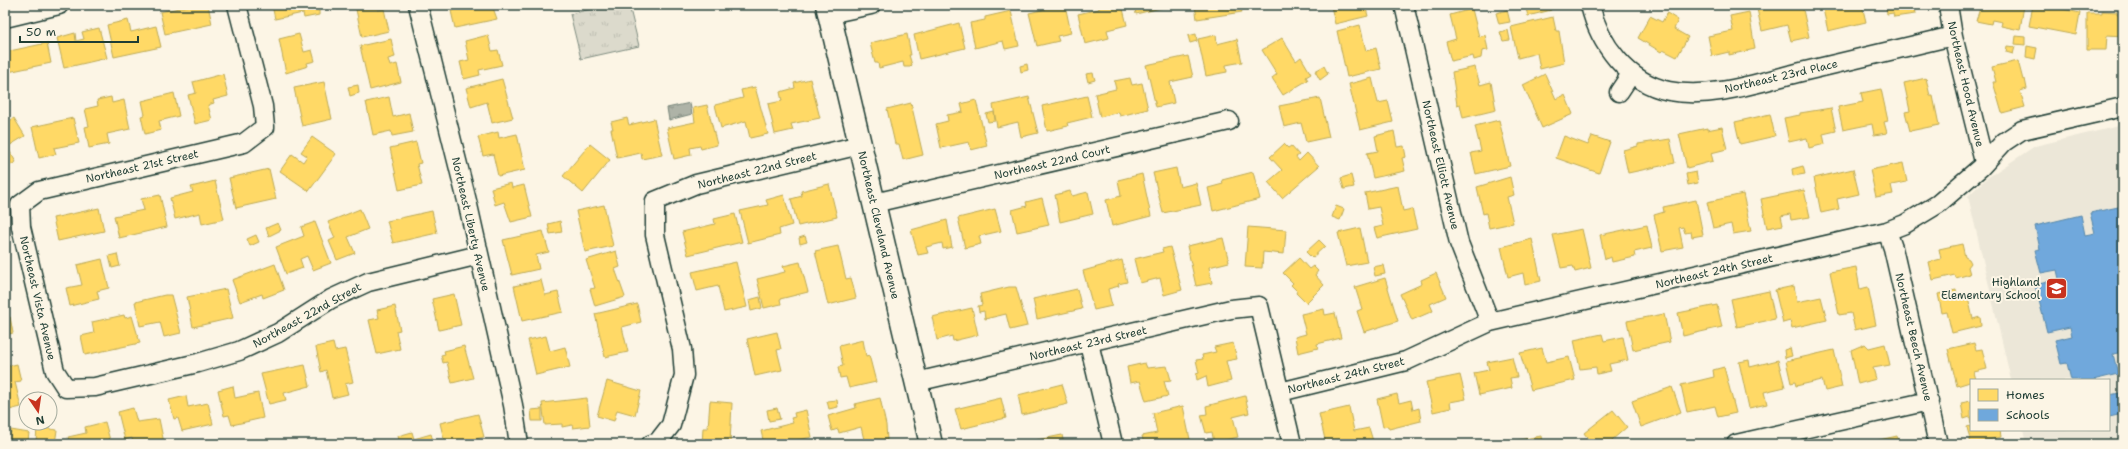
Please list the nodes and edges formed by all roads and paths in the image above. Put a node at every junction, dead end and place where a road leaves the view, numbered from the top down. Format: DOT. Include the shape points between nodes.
graph roads {
  1 [pos="59,5"];
  2 [pos="237,5"];
  3 [pos="418,5"];
  4 [pos="871,5"];
  5 [pos="1404,5"];
  6 [pos="1590,5"];
  7 [pos="1948,5"];
  8 [pos="828,10"];
  9 [pos="5,18"];
  10 [pos="1953,36"];
  11 [pos="1630,74"];
  12 [pos="1619,92"];
  13 [pos="2123,107"];
  14 [pos="1229,122"];
  15 [pos="860,145"];
  16 [pos="1984,162"];
  17 [pos="874,204"];
  18 [pos="20,205"];
  19 [pos="1887,231"];
  20 [pos="478,255"];
  21 [pos="1490,322"];
  22 [pos="1089,343"];
  23 [pos="916,382"];
  24 [pos="66,388"];
  25 [pos="1280,392"];
  26 [pos="1929,401"];
  27 [pos="654,443"];
  28 [pos="519,444"];
  29 [pos="931,444"];
  30 [pos="1113,444"];
  31 [pos="1292,444"];
  32 [pos="1736,444"];
  33 [pos="1938,444"];
  1 -- 9 [label="street"];
  2 -- 18 [label="street, Northeast 21st Street" via="263,106 265,127 244,143 39,191"];
  3 -- 20 [label="street, Northeast Liberty Avenue"];
  4 -- 8 [label="street"];
  5 -- 21 [label="street, Northeast Elliott Avenue" via="1459,243"];
  6 -- 11 [label="street" via="1598,30 1609,49"];
  7 -- 10 [label="street, Northeast Hood Avenue"];
  8 -- 15 [label="street, Northeast Cleveland Avenue"];
  10 -- 11 [label="street, Northeast 23rd Place" via="1731,89 1707,92 1668,91"];
  10 -- 16 [label="street, Northeast Hood Avenue"];
  11 -- 12 [label="street"];
  13 -- 16 [label="street, Northeast 24th Street" via="2022,130 2004,142"];
  14 -- 17 [label="street, Northeast 22nd Court"];
  15 -- 17 [label="street, Northeast Cleveland Avenue"];
  15 -- 27 [label="street, Northeast 22nd Street" via="696,184 655,201 655,235 682,349 684,376 671,425"];
  16 -- 19 [label="street, Northeast 24th Street" via="1938,204 1916,218"];
  17 -- 23 [label="street, Northeast Cleveland Avenue"];
  18 -- 24 [label="street, Northeast Vista Avenue" via="21,227 55,371"];
  19 -- 21 [label="street, Northeast 24th Street"];
  19 -- 26 [label="street, Northeast Beech Avenue"];
  20 -- 24 [label="street, Northeast 22nd Street" via="368,282 331,300 278,333 239,351 95,387"];
  20 -- 28 [label="street, Northeast Liberty Avenue" via="513,405"];
  21 -- 25 [label="street, Northeast 24th Street" via="1406,362"];
  22 -- 23 [label="street, Northeast 23rd Street"];
  22 -- 25 [label="street, Northeast 23rd Street" via="1231,309 1259,306"];
  22 -- 30 [label="street"];
  23 -- 29 [label="street, Northeast Cleveland Avenue"];
  25 -- 31 [label="street"];
  26 -- 32 [label="street"];
  26 -- 33 [label="street, Northeast Beech Avenue"];
}
